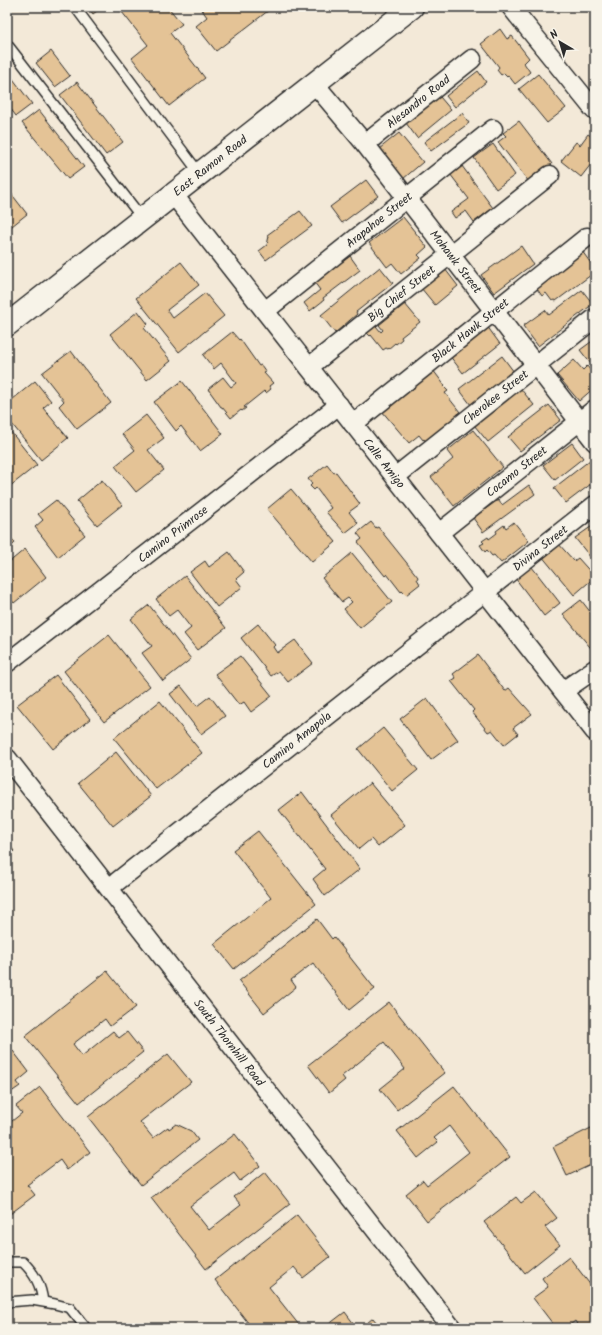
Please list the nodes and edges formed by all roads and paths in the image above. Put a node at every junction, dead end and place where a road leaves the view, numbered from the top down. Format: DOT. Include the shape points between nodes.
graph roads {
  1 [pos="75,7"];
  2 [pos="511,7"];
  3 [pos="409,8"];
  4 [pos="7,44"];
  5 [pos="472,59"];
  6 [pos="314,83"];
  7 [pos="594,108"];
  8 [pos="493,129"];
  9 [pos="365,144"];
  10 [pos="200,174"];
  11 [pos="550,175"];
  12 [pos="173,194"];
  13 [pos="406,198"];
  14 [pos="142,218"];
  15 [pos="587,237"];
  16 [pos="450,254"];
  17 [pos="265,311"];
  18 [pos="494,312"];
  19 [pos="595,318"];
  20 [pos="7,324"];
  21 [pos="309,367"];
  22 [pos="535,367"];
  23 [pos="339,405"];
  24 [pos="595,409"];
  25 [pos="579,422"];
  26 [pos="354,424"];
  27 [pos="595,442"];
  28 [pos="395,477"];
  29 [pos="595,505"];
  30 [pos="439,533"];
  31 [pos="484,592"];
  32 [pos="7,662"];
  33 [pos="595,669"];
  34 [pos="564,691"];
  35 [pos="595,732"];
  36 [pos="7,758"];
  37 [pos="109,888"];
  38 [pos="7,1262"];
  39 [pos="7,1302"];
  40 [pos="43,1302"];
  41 [pos="86,1328"];
  42 [pos="452,1328"];
  1 -- 10 [label="lane"];
  2 -- 7 [label="street"];
  3 -- 6 [label="main road, East Ramon Road"];
  4 -- 14 [label="lane"];
  5 -- 9 [label="street, Alesandro Road"];
  6 -- 9 [label="street, Mohawk Street"];
  6 -- 10 [label="main road, East Ramon Road"];
  8 -- 13 [label="street, Arapahoe Street"];
  9 -- 13 [label="street, Mohawk Street"];
  10 -- 12 [label="main road, East Ramon Road"];
  11 -- 16 [label="street, Big Chief Street"];
  12 -- 14 [label="main road, East Ramon Road"];
  12 -- 17 [label="street, Calle Amigo"];
  13 -- 16 [label="street, Mohawk Street"];
  13 -- 17 [label="street, Arapahoe Street"];
  14 -- 20 [label="main road, East Ramon Road"];
  15 -- 18 [label="street, Black Hawk Street"];
  16 -- 18 [label="street, Mohawk Street"];
  16 -- 21 [label="street, Big Chief Street"];
  17 -- 21 [label="street, Calle Amigo"];
  18 -- 22 [label="street, Mohawk Street"];
  18 -- 26 [label="street, Black Hawk Street"];
  19 -- 22 [label="street, Cherokee Street"];
  21 -- 23 [label="street, Calle Amigo"];
  22 -- 25 [label="street, Mohawk Street"];
  22 -- 28 [label="street, Cherokee Street"];
  23 -- 26 [label="street, Calle Amigo"];
  23 -- 32 [label="street, Camino Primrose"];
  24 -- 25 [label="street, Cocamo Street"];
  25 -- 27 [label="street, Mohawk Street"];
  25 -- 30 [label="street, Cocamo Street"];
  26 -- 28 [label="street, Calle Amigo"];
  28 -- 30 [label="street, Calle Amigo"];
  29 -- 31 [label="street, Divina Street"];
  30 -- 31 [label="street, Calle Amigo"];
  31 -- 34 [label="street, Calle Amigo"];
  31 -- 37 [label="street, Camino Amapola"];
  33 -- 34 [label="street"];
  34 -- 35 [label="street, Calle Amigo"];
  36 -- 37 [label="street, South Thornhill Road"];
  37 -- 42 [label="street, South Thornhill Road"];
  38 -- 40 [label="lane" via="23,1262 41,1289"];
  39 -- 40 [label="lane"];
  40 -- 41 [label="lane" via="70,1308"];
}
